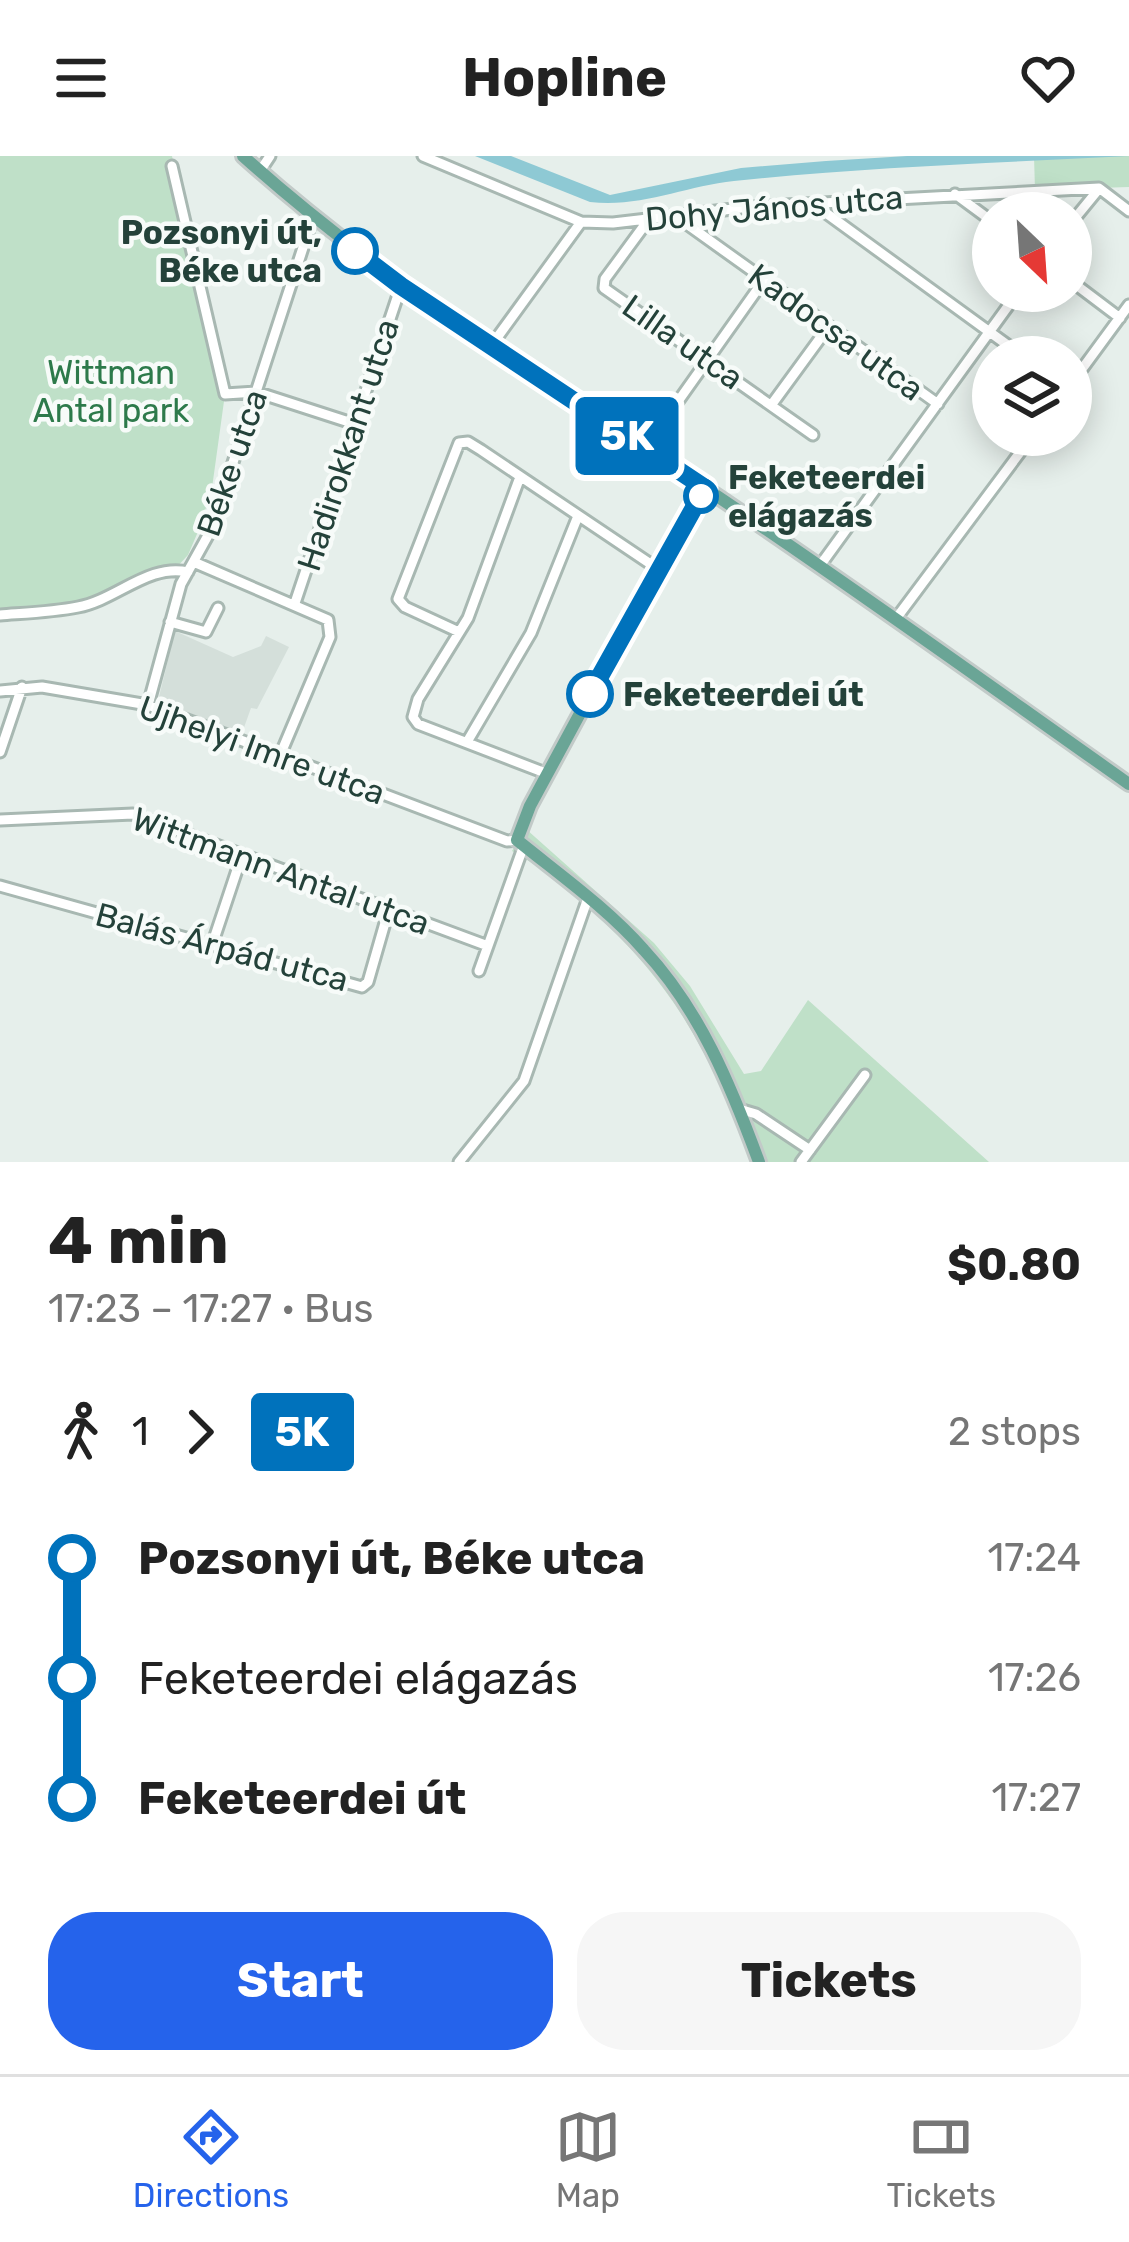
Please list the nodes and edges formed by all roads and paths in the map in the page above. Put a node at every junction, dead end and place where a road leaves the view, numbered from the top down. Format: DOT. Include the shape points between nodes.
graph roads {
  1 [pos="243,156"];
  2 [pos="270,156"];
  3 [pos="423,156"];
  4 [pos="172,166"];
  5 [pos="260,171"];
  6 [pos="1098,190"];
  7 [pos="955,194"];
  8 [pos="1092,197"];
  9 [pos="813,203"];
  10 [pos="972,207"];
  11 [pos="1129,211"];
  12 [pos="313,217"];
  13 [pos="677,217"];
  14 [pos="649,219"];
  15 [pos="581,222"];
  16 [pos="764,280"];
  17 [pos="401,286"];
  18 [pos="1092,296"];
  19 [pos="1129,305"];
  20 [pos="1003,312"];
  21 [pos="1120,318"];
  22 [pos="829,326"];
  23 [pos="989,331"];
  24 [pos="996,336"];
  25 [pos="491,346"];
  26 [pos="1092,356"];
  27 [pos="707,358"];
  28 [pos="256,392"];
  29 [pos="772,404"];
  30 [pos="938,404"];
  31 [pos="355,424"];
  32 [pos="813,435"];
  33 [pos="645,448"];
  34 [pos="1017,456"];
  35 [pos="520,477"];
  36 [pos="705,488"];
  37 [pos="578,516"];
  38 [pos="192,567"];
  39 [pos="819,567"];
  40 [pos="658,568"];
  41 [pos="296,603"];
  42 [pos="218,608"];
  43 [pos="0,615"];
  44 [pos="895,620"];
  45 [pos="170,622"];
  46 [pos="459,632"];
  47 [pos="22,687"];
  48 [pos="0,691"];
  49 [pos="148,705"];
  50 [pos="467,742"];
  51 [pos="0,752"];
  52 [pos="281,753"];
  53 [pos="548,774"];
  54 [pos="1129,784"];
  55 [pos="0,820"];
  56 [pos="520,843"];
  57 [pos="242,855"];
  58 [pos="0,886"];
  59 [pos="587,898"];
  60 [pos="389,910"];
  61 [pos="212,945"];
  62 [pos="488,946"];
  63 [pos="479,971"];
  64 [pos="865,1075"];
  65 [pos="739,1109"];
  66 [pos="810,1150"];
  67 [pos="459,1162"];
  68 [pos="759,1162"];
  69 [pos="802,1162"];
  1 -- 5 [label="main road"];
  2 -- 5 [label="street"];
  3 -- 15 [label="street, Dohy János utca"];
  4 -- 28 [label="street" via="225,394"];
  5 -- 12 [label="main road"];
  6 -- 7 [label="street, Dohy János utca"];
  6 -- 8 [label="street"];
  6 -- 11 [label="street"];
  7 -- 9 [label="street, Dohy János utca"];
  7 -- 10 [label="street"];
  9 -- 13 [label="street, Dohy János utca"];
  9 -- 23 [label="street"];
  12 -- 17 [label="main road"];
  12 -- 28 [label="street, Béke utca"];
  13 -- 14 [label="street, Dohy János utca"];
  13 -- 16 [label="street, Kadocsa utca"];
  14 -- 15 [label="street, Dohy János utca"];
  14 -- 27 [label="street, Lilla utca" via="604,288"];
  15 -- 25 [label="street"];
  16 -- 22 [label="street, Kadocsa utca"];
  16 -- 27 [label="street"];
  17 -- 25 [label="main road"];
  17 -- 31 [label="street, Hadirokkant utca"];
  18 -- 21 [label="street"];
  19 -- 21 [label="street"];
  20 -- 23 [label="street"];
  21 -- 26 [label="street"];
  22 -- 29 [label="street, Lilla utca"];
  22 -- 30 [label="street, Kadocsa utca"];
  23 -- 24 [label="street"];
  23 -- 30 [label="street"];
  25 -- 33 [label="main road"];
  27 -- 29 [label="street, Lilla utca"];
  27 -- 33 [label="street"];
  28 -- 31 [label="street"];
  28 -- 38 [label="street, Béke utca"];
  29 -- 32 [label="street, Lilla utca"];
  30 -- 39 [label="street"];
  31 -- 41 [label="street, Hadirokkant utca"];
  33 -- 36 [label="main road"];
  34 -- 44 [label="street"];
  35 -- 37 [label="street"];
  35 -- 46 [label="street"];
  35 -- 46 [label="street" via="461,442 441,481 398,599"];
  36 -- 39 [label="main road"];
  36 -- 40 [label="main road"];
  37 -- 40 [label="street"];
  37 -- 50 [label="street" via="531,633"];
  38 -- 41 [label="street"];
  38 -- 43 [label="street" via="81,607"];
  38 -- 45 [label="street, Béke utca"];
  39 -- 44 [label="main road"];
  40 -- 53 [label="main road"];
  41 -- 52 [label="street" via="328,620 330,637"];
  42 -- 45 [label="street" via="206,632"];
  44 -- 54 [label="main road"];
  45 -- 49 [label="street, Béke utca"];
  46 -- 50 [label="street" via="413,717"];
  47 -- 48 [label="street, Ujhelyi Imre utca"];
  47 -- 49 [label="street, Ujhelyi Imre utca"];
  47 -- 51 [label="street"];
  49 -- 52 [label="street, Ujhelyi Imre utca"];
  50 -- 53 [label="street"];
  52 -- 56 [label="street, Ujhelyi Imre utca"];
  53 -- 56 [label="main road"];
  55 -- 57 [label="street, Wittmann Antal utca" via="134,814"];
  56 -- 59 [label="main road"];
  56 -- 62 [label="street"];
  57 -- 60 [label="street, Wittmann Antal utca"];
  57 -- 61 [label="street"];
  58 -- 61 [label="street, Balás Árpád utca"];
  59 -- 65 [label="main road" via="680,995"];
  59 -- 67 [label="street" via="524,1081"];
  60 -- 61 [label="street, Balás Árpád utca" via="364,987"];
  60 -- 62 [label="street, Wittmann Antal utca"];
  62 -- 63 [label="street"];
  64 -- 66 [label="street"];
  65 -- 66 [label="street"];
  65 -- 68 [label="main road"];
  66 -- 69 [label="street"];
}
